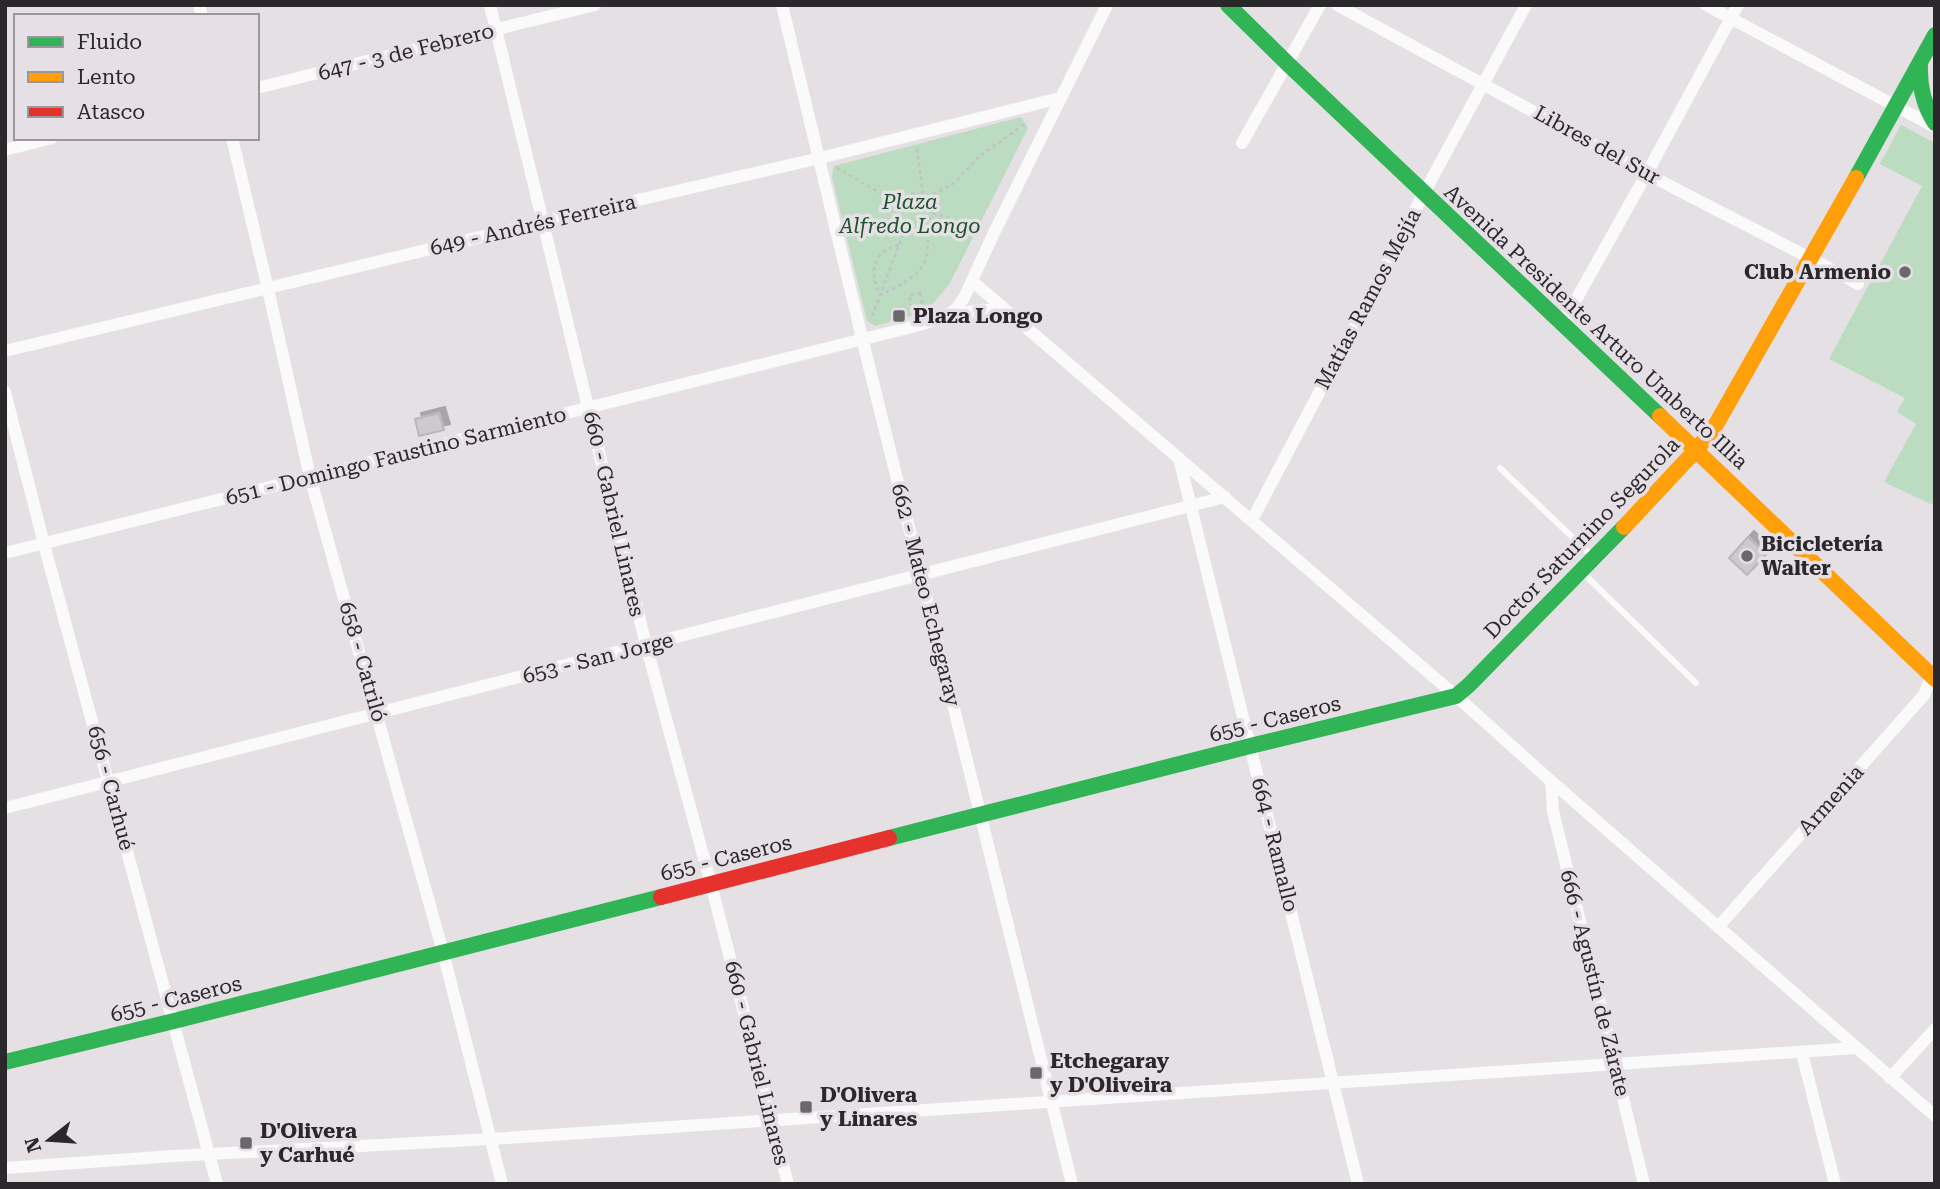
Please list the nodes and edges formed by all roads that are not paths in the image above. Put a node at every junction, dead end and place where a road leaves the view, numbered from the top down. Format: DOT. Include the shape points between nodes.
graph roads {
  1 [pos="490,5"];
  2 [pos="595,5"];
  3 [pos="782,5"];
  4 [pos="1107,5"];
  5 [pos="1228,5"];
  6 [pos="1320,5"];
  7 [pos="1337,5"];
  8 [pos="1526,5"];
  9 [pos="1706,5"];
  10 [pos="1738,5"];
  11 [pos="1731,18"];
  12 [pos="496,29"];
  13 [pos="1930,46"];
  14 [pos="1288,64"];
  15 [pos="1484,83"];
  16 [pos="259,88"];
  17 [pos="1060,98"];
  18 [pos="1895,107"];
  19 [pos="1935,125"];
  20 [pos="44,140"];
  21 [pos="232,140"];
  22 [pos="1242,144"];
  23 [pos="5,150"];
  24 [pos="820,158"];
  25 [pos="1647,173"];
  26 [pos="1424,193"];
  27 [pos="543,222"];
  28 [pos="1812,258"];
  29 [pos="972,281"];
  30 [pos="1858,284"];
  31 [pos="268,289"];
  32 [pos="1009,313"];
  33 [pos="943,318"];
  34 [pos="1563,323"];
  35 [pos="862,338"];
  36 [pos="5,351"];
  37 [pos="5,391"];
  38 [pos="589,408"];
  39 [pos="1696,450"];
  40 [pos="1179,458"];
  41 [pos="1500,468"];
  42 [pos="310,477"];
  43 [pos="1225,497"];
  44 [pos="1191,505"];
  45 [pos="1252,520"];
  46 [pos="44,544"];
  47 [pos="5,553"];
  48 [pos="1594,559"];
  49 [pos="1582,572"];
  50 [pos="921,575"];
  51 [pos="646,645"];
  52 [pos="1934,674"];
  53 [pos="1696,683"];
  54 [pos="1456,696"];
  55 [pos="377,714"];
  56 [pos="1250,746"];
  57 [pos="1550,781"];
  58 [pos="109,782"];
  59 [pos="5,808"];
  60 [pos="980,816"];
  61 [pos="711,884"];
  62 [pos="1718,927"];
  63 [pos="443,952"];
  64 [pos="174,1021"];
  65 [pos="1935,1029"];
  66 [pos="1856,1048"];
  67 [pos="1802,1053"];
  68 [pos="5,1062"];
  69 [pos="1615,1065"];
  70 [pos="1890,1078"];
  71 [pos="1334,1083"];
  72 [pos="1051,1101"];
  73 [pos="1935,1116"];
  74 [pos="771,1119"];
  75 [pos="491,1139"];
  76 [pos="209,1155"];
  77 [pos="5,1168"];
  78 [pos="217,1184"];
  79 [pos="502,1184"];
  80 [pos="788,1184"];
  81 [pos="1072,1184"];
  82 [pos="1358,1184"];
  83 [pos="1644,1184"];
  84 [pos="1835,1184"];
  1 -- 12 [label="street, 660 - Gabriel Linares"];
  2 -- 12 [label="street, 647 - 3 de Febrero"];
  3 -- 24 [label="street, 662 - Mateo Echegaray"];
  4 -- 17 [label="street"];
  5 -- 14 [label="street, Avenida Presidente Arturo Umberto Illia"];
  6 -- 14 [label="street"];
  7 -- 15 [label="street, Libres del Sur"];
  8 -- 15 [label="street, Matías Ramos Mejía"];
  9 -- 11 [label="street"];
  10 -- 11 [label="street"];
  11 -- 18 [label="street"];
  11 -- 25 [label="street"];
  12 -- 16 [label="street, 647 - 3 de Febrero"];
  12 -- 27 [label="street, 660 - Gabriel Linares"];
  13 -- 18 [label="street, Doctor Saturnino Segurola"];
  13 -- 19 [label="street" via="1919,85"];
  14 -- 22 [label="street"];
  14 -- 26 [label="street, Avenida Presidente Arturo Umberto Illia"];
  15 -- 25 [label="street, Libres del Sur"];
  15 -- 26 [label="street, Matías Ramos Mejía"];
  17 -- 24 [label="street, 649 - Andrés Ferreira"];
  17 -- 29 [label="street"];
  18 -- 19 [label="street"];
  18 -- 28 [label="street, Doctor Saturnino Segurola"];
  20 -- 23 [label="street"];
  21 -- 31 [label="street, 658 - Catriló"];
  24 -- 27 [label="street, 649 - Andrés Ferreira"];
  24 -- 35 [label="street, 662 - Mateo Echegaray"];
  25 -- 28 [label="street, Libres del Sur"];
  25 -- 34 [label="street"];
  26 -- 34 [label="street, Avenida Presidente Arturo Umberto Illia"];
  26 -- 45 [label="street, Matías Ramos Mejía"];
  27 -- 31 [label="street, 649 - Andrés Ferreira"];
  27 -- 38 [label="street, 660 - Gabriel Linares"];
  28 -- 30 [label="street, Libres del Sur"];
  28 -- 39 [label="street, Doctor Saturnino Segurola" via="1714,428"];
  29 -- 32 [label="street"];
  29 -- 33 [label="street" via="956,309"];
  31 -- 36 [label="street, 649 - Andrés Ferreira"];
  31 -- 42 [label="street, 658 - Catriló"];
  32 -- 33 [label="street, 651 - Domingo Faustino Sarmiento" via="993,309"];
  32 -- 40 [label="street"];
  33 -- 35 [label="street, 651 - Domingo Faustino Sarmiento"];
  34 -- 39 [label="street, Avenida Presidente Arturo Umberto Illia"];
  35 -- 38 [label="street, 651 - Domingo Faustino Sarmiento"];
  35 -- 50 [label="street, 662 - Mateo Echegaray"];
  37 -- 46 [label="street, 656 - Carhué"];
  38 -- 42 [label="street, 651 - Domingo Faustino Sarmiento"];
  38 -- 51 [label="street, 660 - Gabriel Linares"];
  39 -- 48 [label="street, Doctor Saturnino Segurola"];
  39 -- 52 [label="street, Avenida Presidente Arturo Umberto Illia"];
  40 -- 43 [label="street"];
  40 -- 44 [label="street, 664 - Ramallo"];
  41 -- 48 [label="lane"];
  42 -- 46 [label="street, 651 - Domingo Faustino Sarmiento"];
  42 -- 55 [label="street, 658 - Catriló"];
  43 -- 44 [label="street"];
  43 -- 45 [label="street"];
  44 -- 50 [label="street, 653 - San Jorge"];
  44 -- 56 [label="street, 664 - Ramallo"];
  45 -- 54 [label="street"];
  46 -- 47 [label="street, 651 - Domingo Faustino Sarmiento"];
  46 -- 58 [label="street, 656 - Carhué"];
  48 -- 49 [label="street, Doctor Saturnino Segurola"];
  49 -- 53 [label="lane"];
  49 -- 54 [label="street, Doctor Saturnino Segurola"];
  50 -- 51 [label="street, 653 - San Jorge"];
  50 -- 60 [label="street, 662 - Mateo Echegaray"];
  51 -- 55 [label="street, 653 - San Jorge"];
  51 -- 61 [label="street, 660 - Gabriel Linares"];
  52 -- 62 [label="street, Armenia" via="1924,695"];
  54 -- 56 [label="street, 655 - Caseros"];
  54 -- 57 [label="street"];
  55 -- 58 [label="street, 653 - San Jorge"];
  55 -- 63 [label="street, 658 - Catriló"];
  56 -- 60 [label="street, 655 - Caseros"];
  56 -- 71 [label="street, 664 - Ramallo"];
  57 -- 62 [label="street"];
  57 -- 69 [label="street, 666 - Agustín de Zárate" via="1553,811"];
  58 -- 59 [label="street, 653 - San Jorge"];
  58 -- 64 [label="street, 656 - Carhué"];
  60 -- 61 [label="street, 655 - Caseros"];
  60 -- 72 [label="street, 662 - Mateo Echegaray"];
  61 -- 63 [label="street, 655 - Caseros"];
  61 -- 74 [label="street, 660 - Gabriel Linares"];
  62 -- 66 [label="street"];
  63 -- 64 [label="street, 655 - Caseros"];
  63 -- 75 [label="street, 658 - Catriló"];
  64 -- 68 [label="street, 655 - Caseros"];
  64 -- 76 [label="street, 656 - Carhué"];
  65 -- 70 [label="street"];
  66 -- 67 [label="street"];
  66 -- 70 [label="street"];
  67 -- 69 [label="street"];
  67 -- 84 [label="street"];
  69 -- 71 [label="street"];
  69 -- 83 [label="street, 666 - Agustín de Zárate"];
  70 -- 73 [label="street"];
  71 -- 72 [label="street"];
  71 -- 82 [label="street, 664 - Ramallo"];
  72 -- 74 [label="street"];
  72 -- 81 [label="street, 662 - Mateo Echegaray"];
  74 -- 75 [label="street"];
  74 -- 80 [label="street, 660 - Gabriel Linares"];
  75 -- 76 [label="street"];
  75 -- 79 [label="street, 658 - Catriló"];
  76 -- 77 [label="street"];
  76 -- 78 [label="street, 656 - Carhué"];
}
